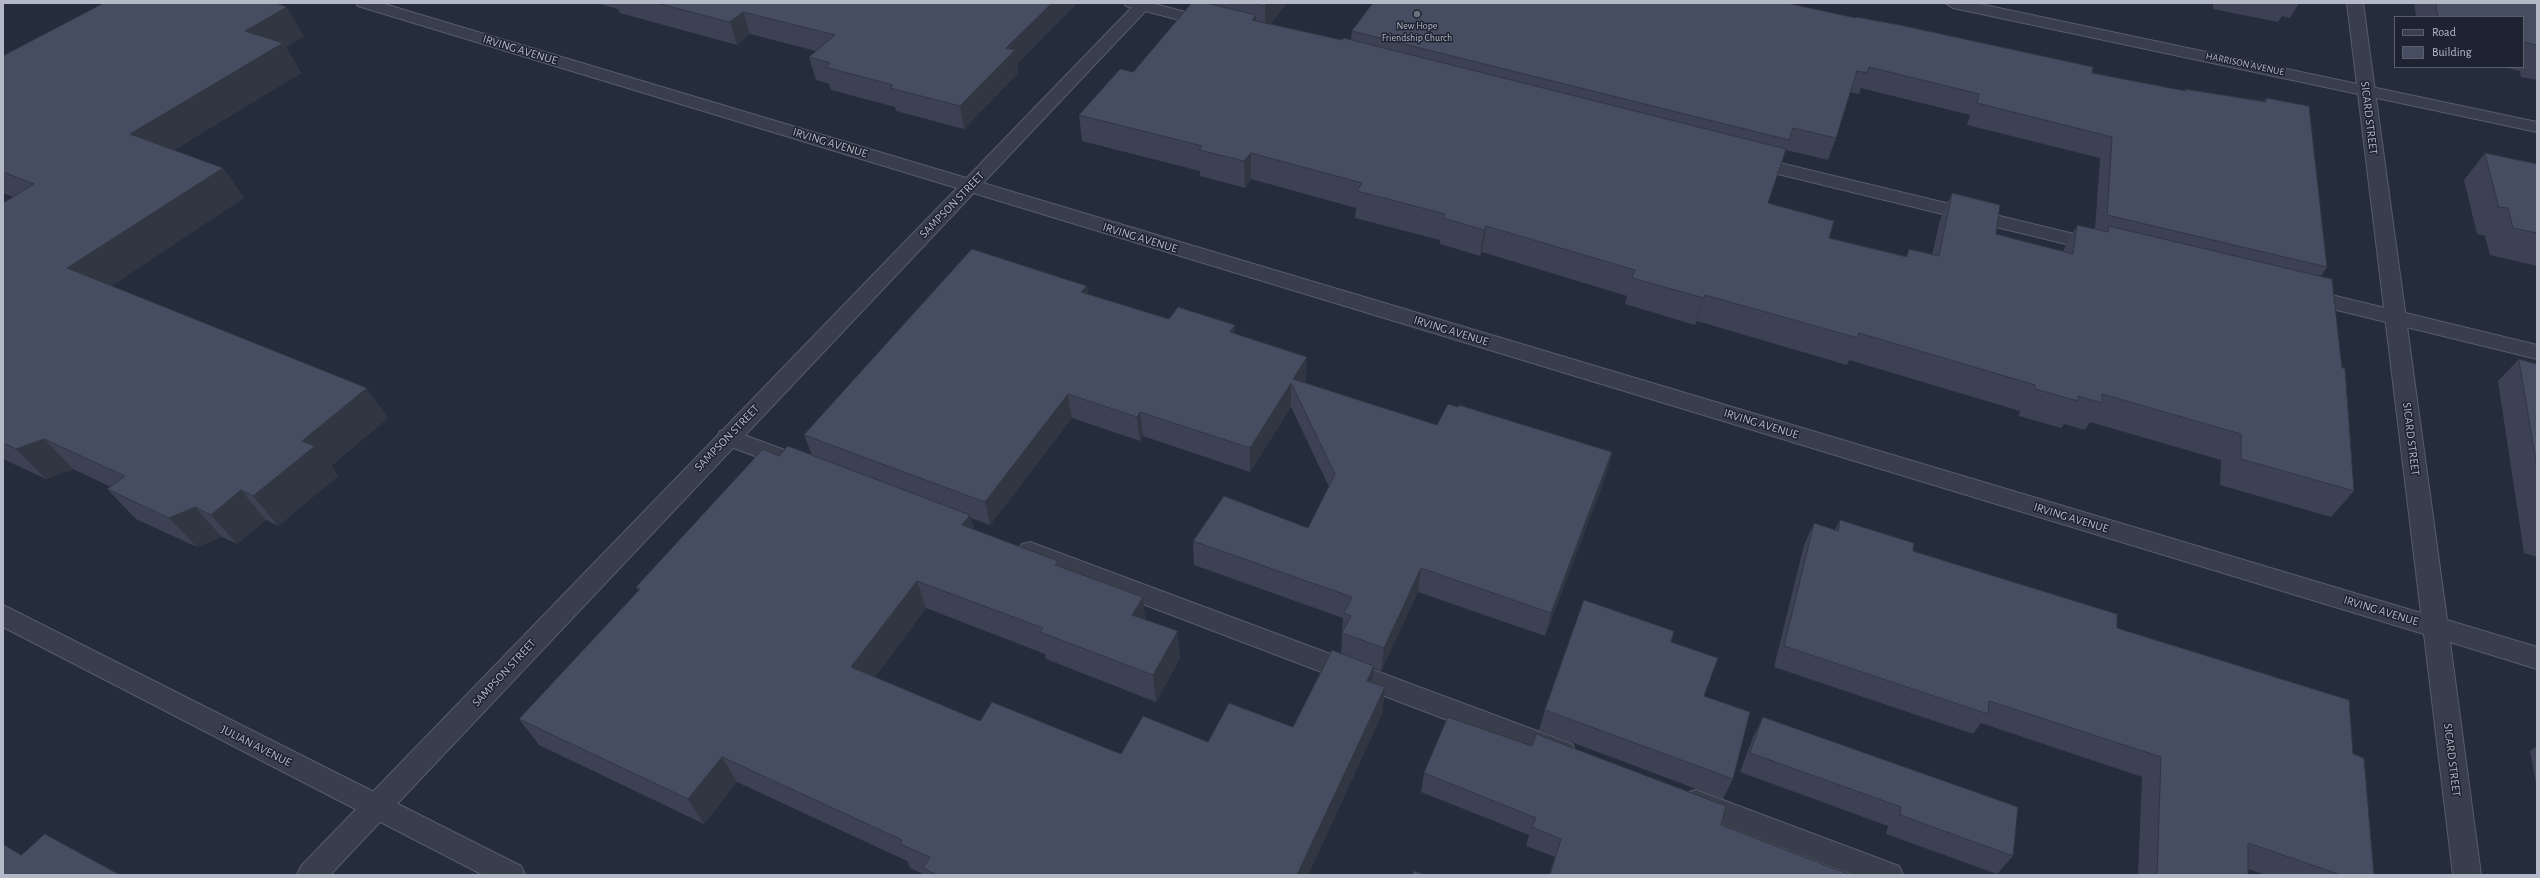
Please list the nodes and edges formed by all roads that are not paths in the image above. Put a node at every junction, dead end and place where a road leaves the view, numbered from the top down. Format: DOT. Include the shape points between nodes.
graph roads {
  1 [pos="364,3"];
  2 [pos="1953,3"];
  3 [pos="2355,3"];
  4 [pos="1140,4"];
  5 [pos="1228,27"];
  6 [pos="2366,89"];
  7 [pos="2537,126"];
  8 [pos="1730,157"];
  9 [pos="971,185"];
  10 [pos="2117,250"];
  11 [pos="2287,291"];
  12 [pos="2395,317"];
  13 [pos="2537,352"];
  14 [pos="728,437"];
  15 [pos="813,470"];
  16 [pos="1006,542"];
  17 [pos="3,615"];
  18 [pos="2435,627"];
  19 [pos="2537,658"];
  20 [pos="1585,760"];
  21 [pos="1674,794"];
  22 [pos="376,807"];
  23 [pos="311,875"];
  24 [pos="511,875"];
  25 [pos="1889,875"];
  26 [pos="2467,875"];
  1 -- 9 [label="street, IRVING AVENUE"];
  2 -- 6 [label="street, HARRISON AVENUE"];
  3 -- 6 [label="street, SICARD STREET"];
  4 -- 5 [label="street"];
  4 -- 9 [label="street, SAMPSON STREET"];
  6 -- 7 [label="street, HARRISON AVENUE"];
  6 -- 12 [label="street, SICARD STREET"];
  8 -- 10 [label="street"];
  9 -- 14 [label="street, SAMPSON STREET"];
  9 -- 18 [label="street, IRVING AVENUE"];
  11 -- 12 [label="street"];
  12 -- 13 [label="street"];
  12 -- 18 [label="street, SICARD STREET"];
  14 -- 15 [label="street"];
  14 -- 22 [label="street, SAMPSON STREET"];
  16 -- 20 [label="street"];
  17 -- 22 [label="street, JULIAN AVENUE"];
  18 -- 19 [label="street, IRVING AVENUE"];
  18 -- 26 [label="street, SICARD STREET"];
  21 -- 25 [label="street"];
  22 -- 23 [label="street, SAMPSON STREET"];
  22 -- 24 [label="street, JULIAN AVENUE"];
}
